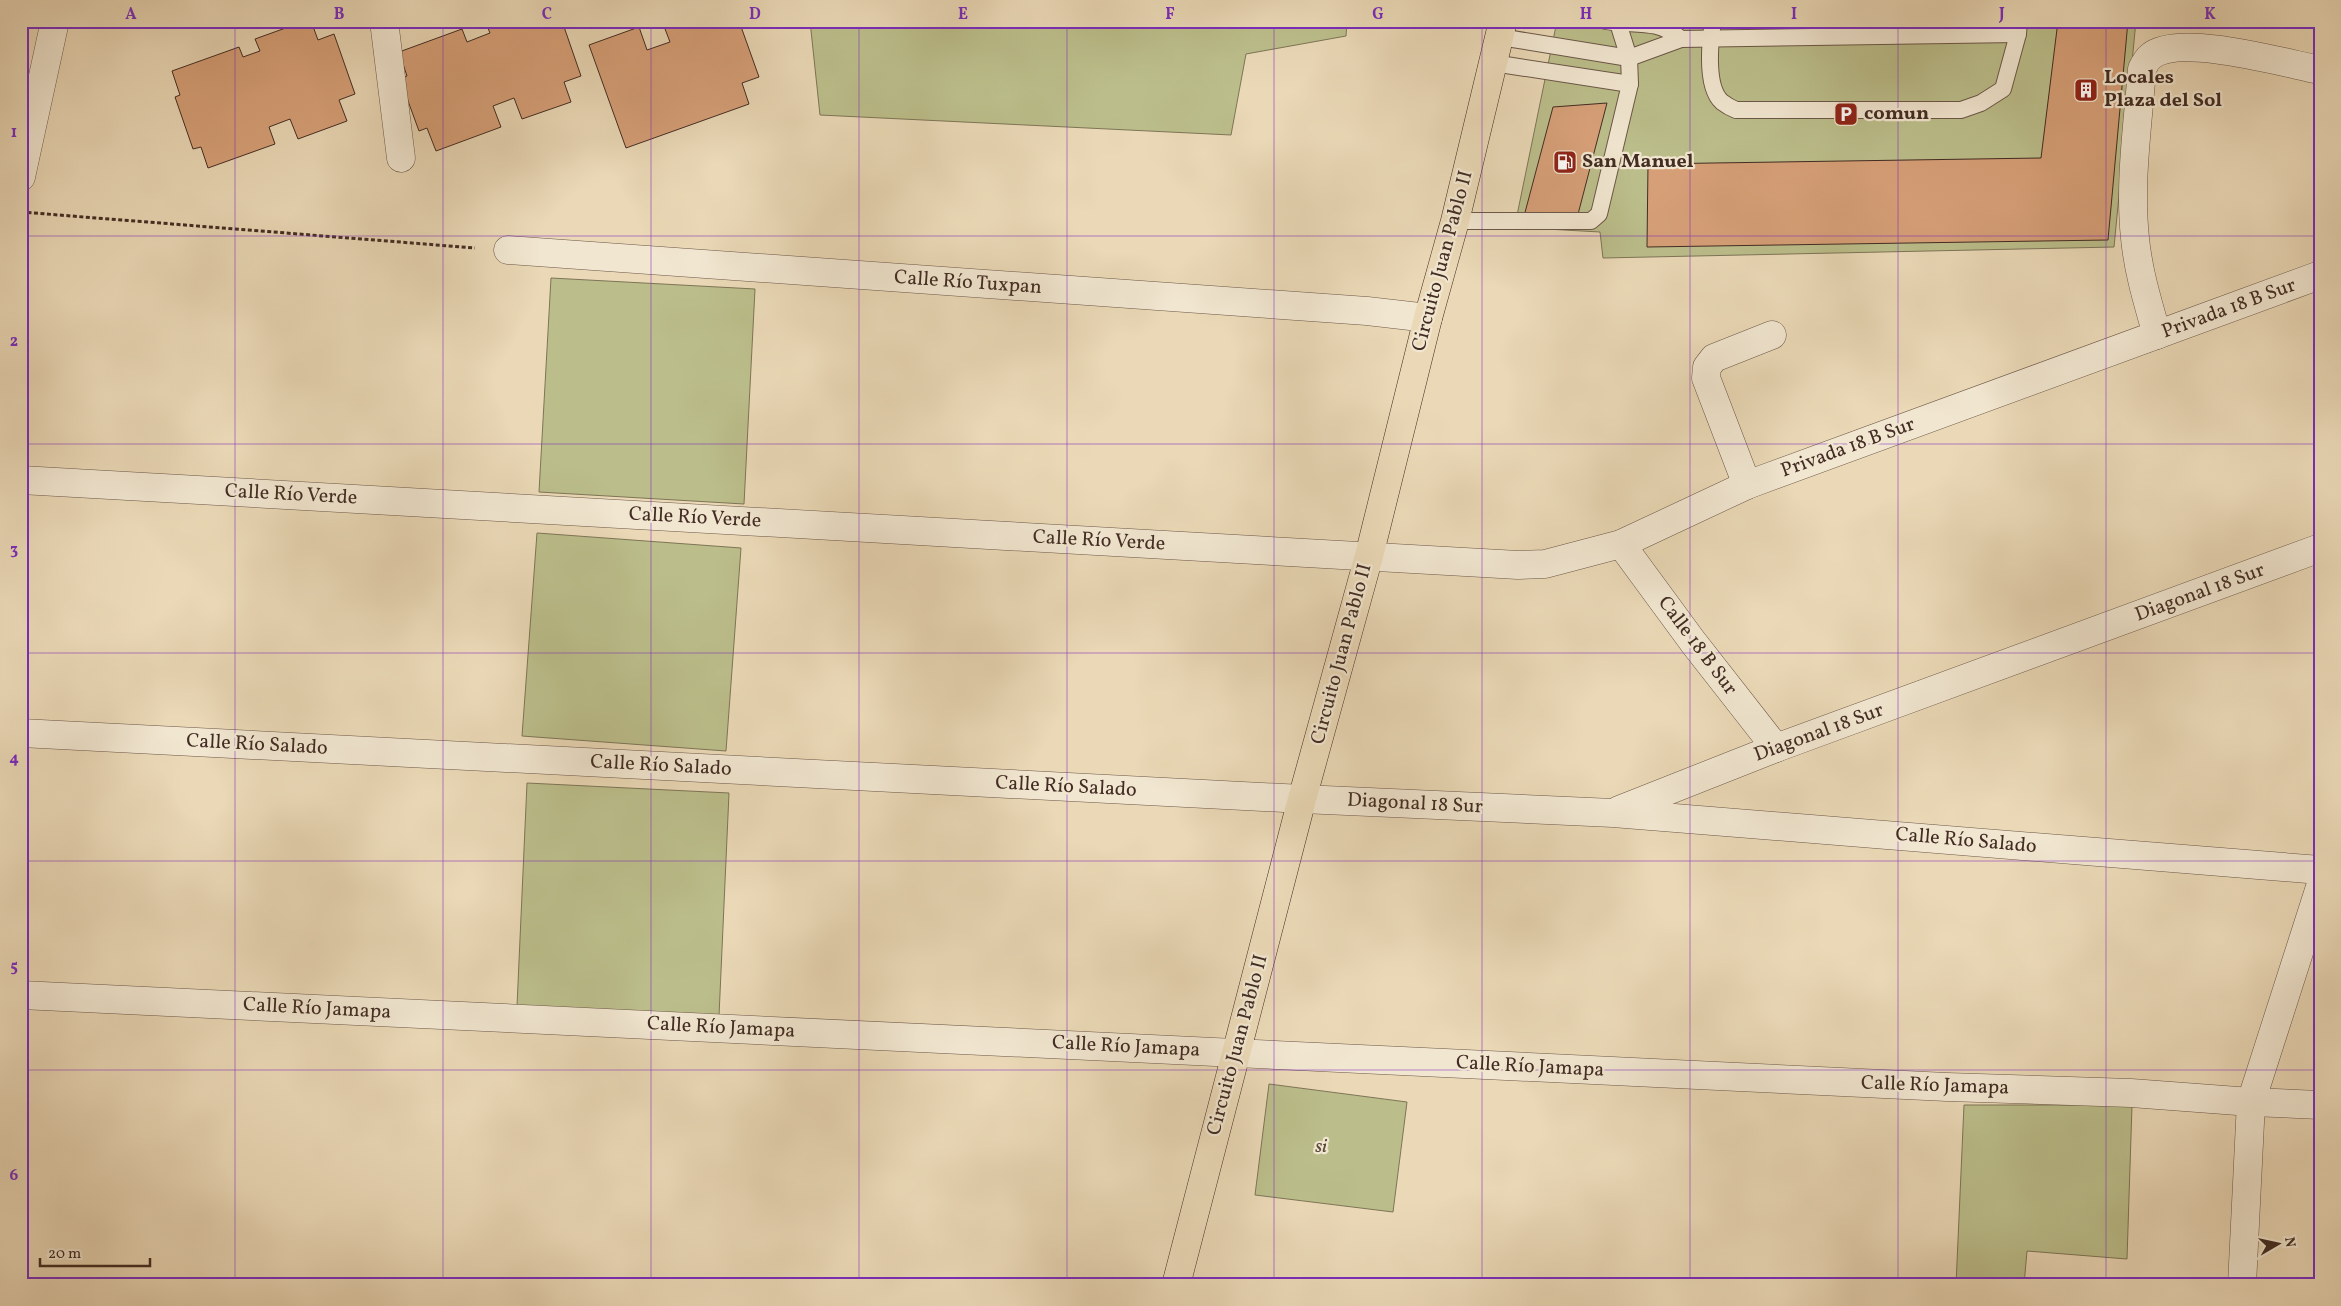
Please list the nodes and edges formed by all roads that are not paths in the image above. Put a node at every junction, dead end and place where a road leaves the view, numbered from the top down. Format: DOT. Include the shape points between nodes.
graph roads {
  1 [pos="55,21"];
  2 [pos="384,21"];
  3 [pos="1713,21"];
  4 [pos="1612,22"];
  5 [pos="2019,28"];
  6 [pos="1681,39"];
  7 [pos="1710,40"];
  8 [pos="1499,41"];
  9 [pos="1629,58"];
  10 [pos="2320,70"];
  11 [pos="1630,84"];
  12 [pos="401,158"];
  13 [pos="21,177"];
  14 [pos="1455,221"];
  15 [pos="508,250"];
  16 [pos="2320,275"];
  17 [pos="1428,318"];
  18 [pos="1772,335"];
  19 [pos="2157,335"];
  20 [pos="21,480"];
  21 [pos="1747,485"];
  22 [pos="1620,544"];
  23 [pos="2320,548"];
  24 [pos="1369,556"];
  25 [pos="21,734"];
  26 [pos="1776,748"];
  27 [pos="1302,799"];
  28 [pos="1613,813"];
  29 [pos="2320,870"];
  30 [pos="2320,887"];
  31 [pos="21,995"];
  32 [pos="1236,1052"];
  33 [pos="2251,1102"];
  34 [pos="2320,1105"];
  35 [pos="1176,1285"];
  36 [pos="2242,1285"];
  1 -- 13 [label="street"];
  2 -- 12 [label="street"];
  3 -- 7 [label="lane"];
  4 -- 6 [label="lane" via="1655,26 1671,31"];
  4 -- 9 [label="lane"];
  5 -- 7 [label="lane"];
  5 -- 7 [label="lane" via="2003,89 1981,104 1961,110 1736,110 1721,102 1711,84"];
  6 -- 7 [label="lane"];
  6 -- 9 [label="lane"];
  8 -- 9 [label="lane"];
  8 -- 11 [label="lane"];
  8 -- 14 [label="main road, Circuito Juan Pablo II"];
  9 -- 11 [label="lane"];
  10 -- 19 [label="street" via="2205,47 2163,51 2151,56 2142,69 2133,198 2135,238 2141,281"];
  11 -- 14 [label="lane" via="1599,214 1595,219"];
  14 -- 17 [label="main road, Circuito Juan Pablo II"];
  15 -- 17 [label="street, Calle Río Tuxpan"];
  16 -- 19 [label="street, Privada 18 B Sur"];
  17 -- 24 [label="main road, Circuito Juan Pablo II"];
  18 -- 21 [label="street" via="1714,358 1706,367 1706,378"];
  19 -- 21 [label="street, Privada 18 B Sur"];
  20 -- 24 [label="street, Calle Río Verde"];
  21 -- 22 [label="street, Privada 18 B Sur"];
  22 -- 24 [label="street, Privada 18 B Sur" via="1545,564 1527,565"];
  22 -- 26 [label="street, Calle 18 B Sur"];
  23 -- 26 [label="street, Diagonal 18 Sur"];
  24 -- 27 [label="main road, Circuito Juan Pablo II"];
  25 -- 27 [label="street, Calle Río Salado"];
  26 -- 28 [label="street, Diagonal 18 Sur"];
  27 -- 28 [label="street, Diagonal 18 Sur"];
  27 -- 32 [label="main road, Circuito Juan Pablo II"];
  28 -- 29 [label="street, Calle Río Salado"];
  30 -- 33 [label="street"];
  31 -- 32 [label="street, Calle Río Jamapa"];
  32 -- 33 [label="street, Calle Río Jamapa" via="2130,1093"];
  32 -- 35 [label="main road, Circuito Juan Pablo II"];
  33 -- 34 [label="street, Calle Río Jamapa"];
  33 -- 36 [label="street"];
}
